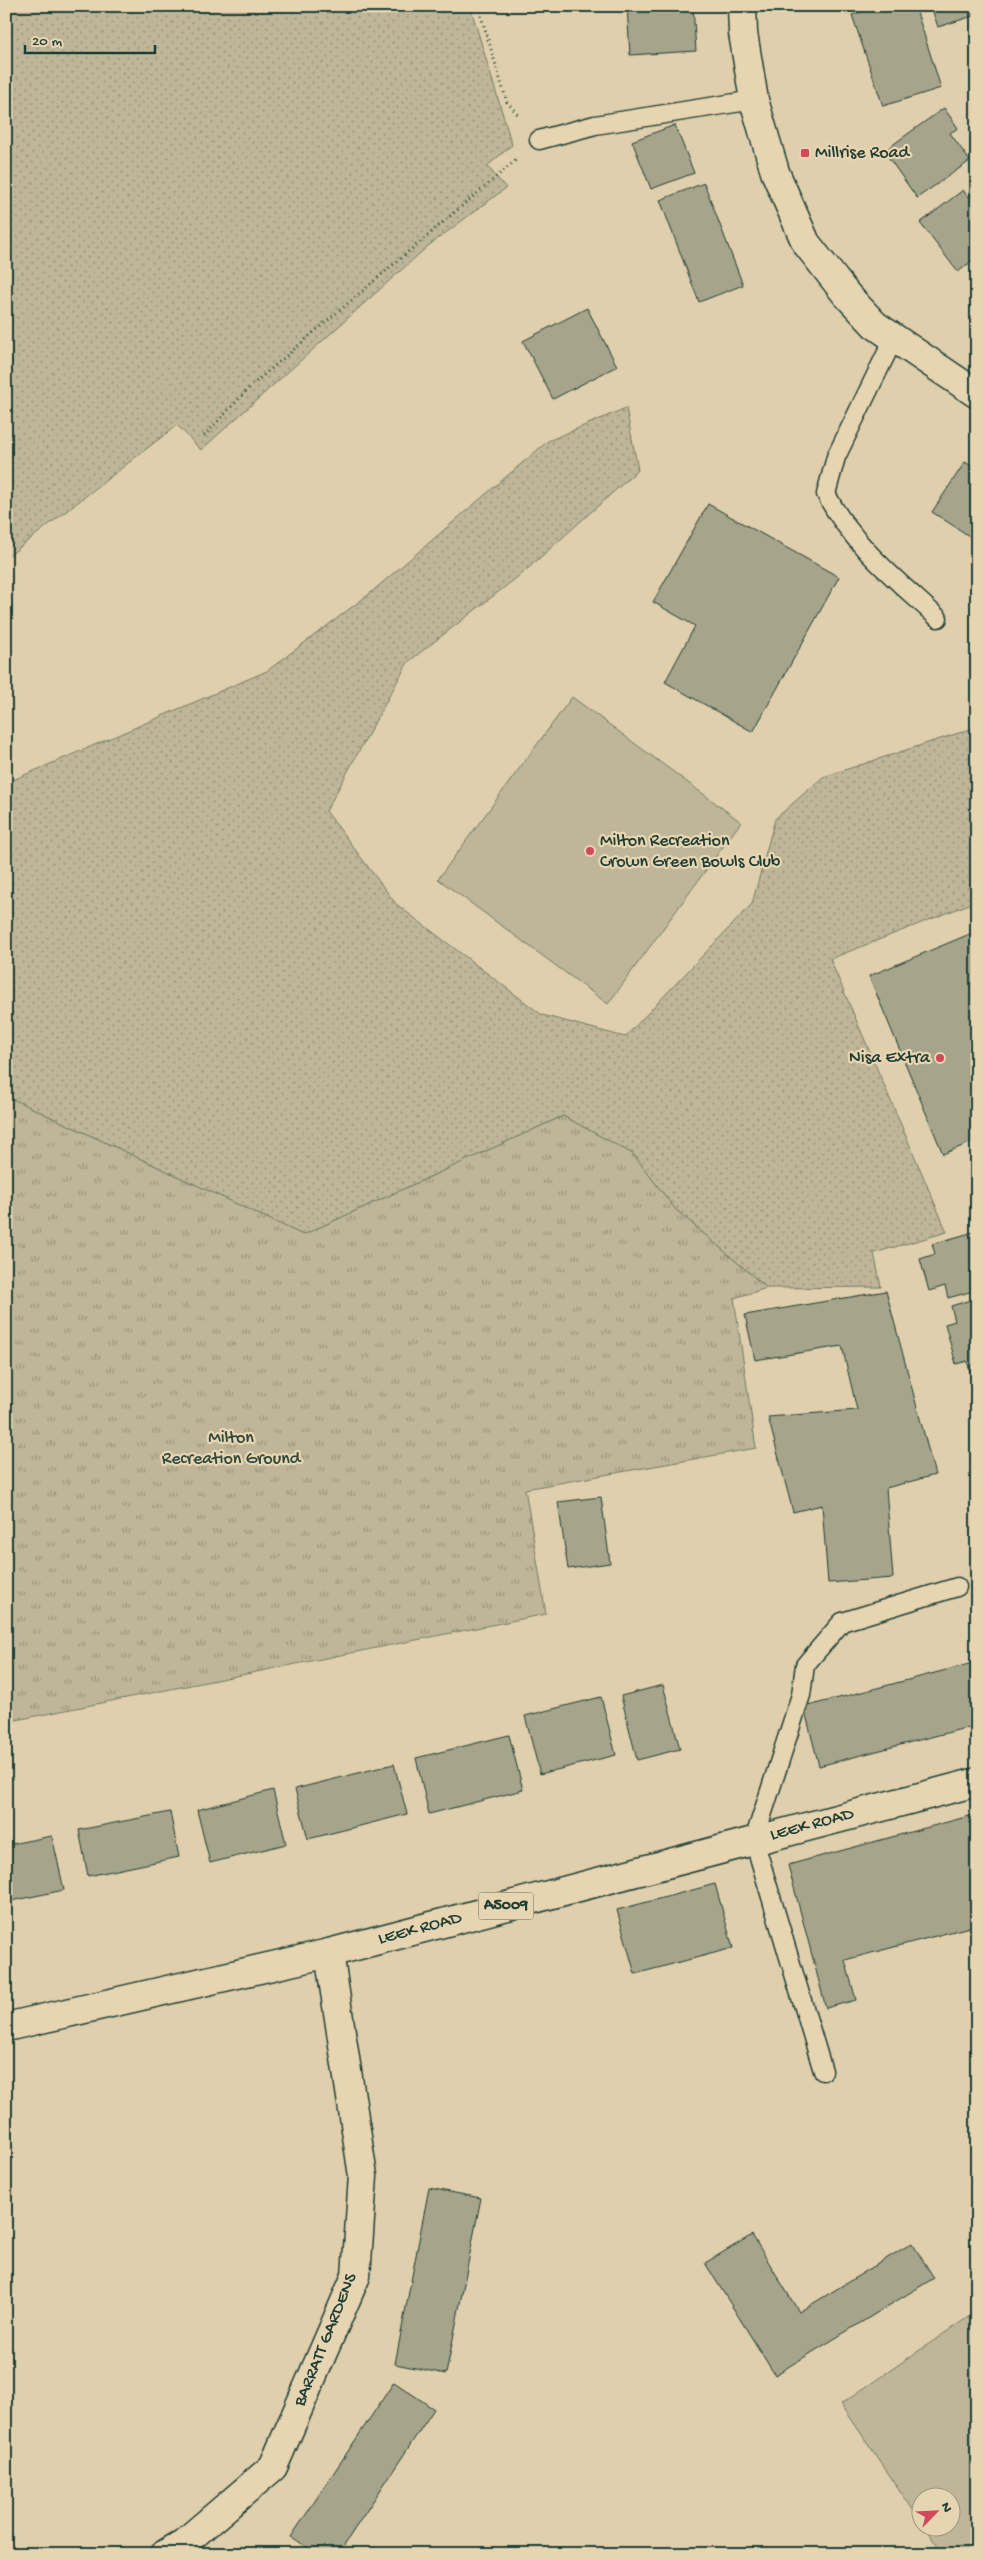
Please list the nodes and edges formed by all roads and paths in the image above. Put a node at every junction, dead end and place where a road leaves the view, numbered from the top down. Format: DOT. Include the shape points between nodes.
graph roads {
  1 [pos="478,6"];
  2 [pos="742,6"];
  3 [pos="754,100"];
  4 [pos="539,140"];
  5 [pos="894,338"];
  6 [pos="977,394"];
  7 [pos="204,436"];
  8 [pos="938,618"];
  9 [pos="956,1587"];
  10 [pos="977,1782"];
  11 [pos="754,1840"];
  12 [pos="328,1953"];
  13 [pos="6,2027"];
  14 [pos="823,2071"];
  15 [pos="165,2554"];
  1 -- 4 [label="path" via="507,102"];
  2 -- 3 [label="street"];
  3 -- 4 [label="lane" via="594,125"];
  3 -- 5 [label="street" via="776,172 806,243 852,300"];
  4 -- 7 [label="path" via="252,385"];
  5 -- 6 [label="street"];
  5 -- 8 [label="lane" via="836,457 826,494 839,519 869,554"];
  9 -- 11 [label="lane" via="842,1622 805,1665 802,1695"];
  10 -- 11 [label="street, LEEK ROAD / A5009"];
  11 -- 12 [label="street, LEEK ROAD / A5009"];
  11 -- 14 [label="lane"];
  12 -- 13 [label="street, LEEK ROAD / A5009"];
  12 -- 15 [label="street, BARRATT GARDENS" via="363,2176 356,2276 273,2467 184,2543"];
}
